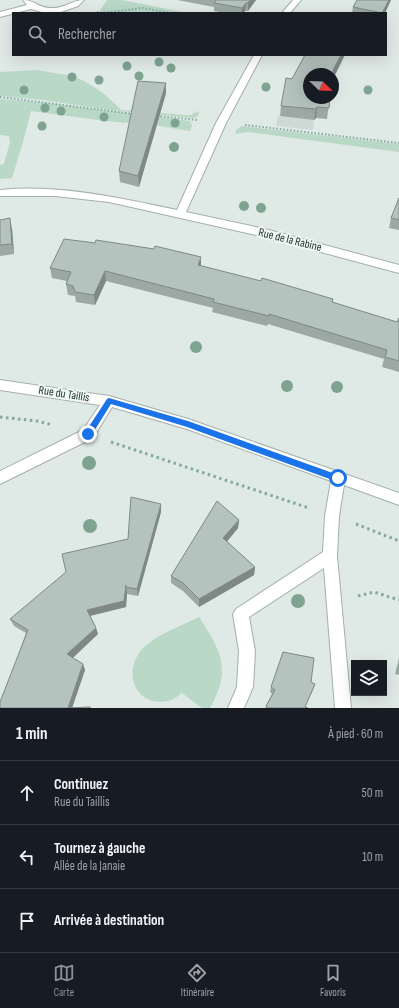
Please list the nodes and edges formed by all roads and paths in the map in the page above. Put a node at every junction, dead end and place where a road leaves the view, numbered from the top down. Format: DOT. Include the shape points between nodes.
graph roads {
  1 [pos="80,0"];
  2 [pos="297,0"];
  3 [pos="29,3"];
  4 [pos="73,6"];
  5 [pos="98,12"];
  6 [pos="110,12"];
  7 [pos="165,12"];
  8 [pos="287,12"];
  9 [pos="0,15"];
  10 [pos="257,56"];
  11 [pos="0,193"];
  12 [pos="180,214"];
  13 [pos="399,269"];
  14 [pos="0,385"];
  15 [pos="109,401"];
  16 [pos="0,416"];
  17 [pos="88,434"];
  18 [pos="0,478"];
  19 [pos="338,478"];
  20 [pos="399,499"];
  21 [pos="332,516"];
  22 [pos="399,541"];
  23 [pos="330,556"];
  24 [pos="399,600"];
  25 [pos="334,601"];
  26 [pos="236,708"];
  27 [pos="343,708"];
  1 -- 4 [label="street"];
  2 -- 8 [label="street"];
  3 -- 4 [label="street" via="46,10"];
  3 -- 9 [label="street"];
  4 -- 5 [label="path"];
  6 -- 7 [label="path" via="143,8"];
  10 -- 12 [label="street" via="221,123"];
  11 -- 12 [label="street, Rue de la Rabine" via="55,193 109,199"];
  12 -- 13 [label="street, Rue de la Rabine" via="265,233"];
  14 -- 15 [label="street, Rue du Taillis"];
  15 -- 17 [label="street"];
  15 -- 19 [label="street, Rue du Taillis" via="188,424"];
  16 -- 17 [label="path" via="37,421"];
  17 -- 18 [label="street"];
  17 -- 21 [label="path"];
  19 -- 20 [label="street, Rue du Taillis"];
  19 -- 21 [label="street"];
  21 -- 22 [label="path"];
  21 -- 23 [label="street"];
  23 -- 25 [label="street"];
  23 -- 26 [label="street" via="241,614 247,651 245,687"];
  24 -- 25 [label="path" via="374,592"];
  25 -- 27 [label="street"];
}
